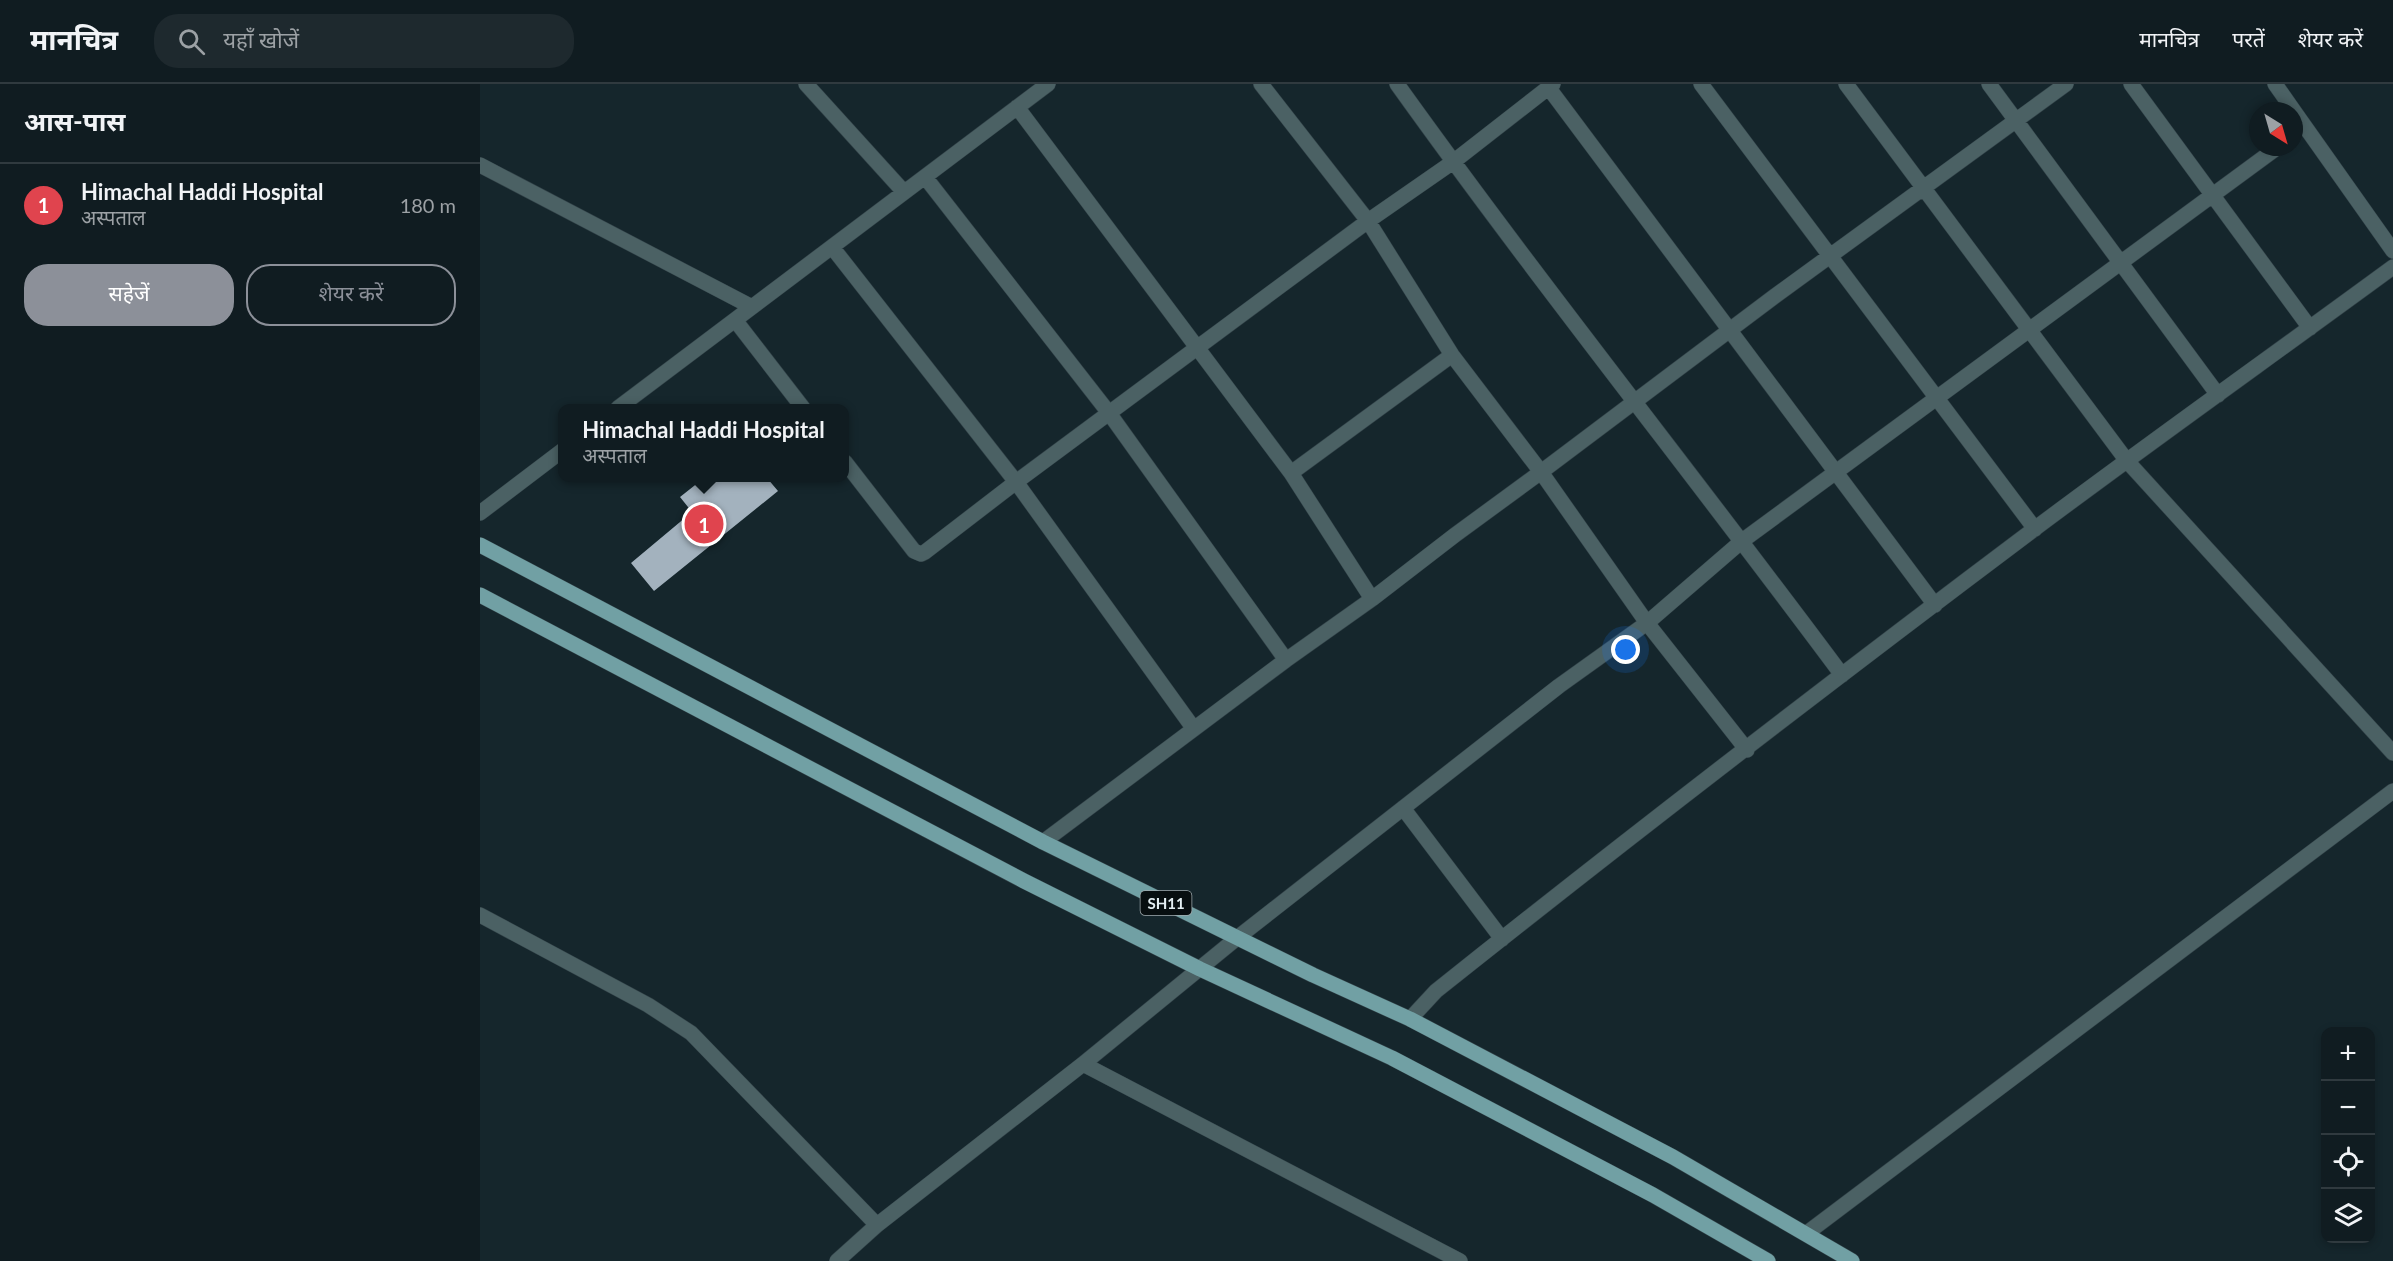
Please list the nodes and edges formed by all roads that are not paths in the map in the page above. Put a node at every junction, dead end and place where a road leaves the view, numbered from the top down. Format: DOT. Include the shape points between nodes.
graph roads {
  1 [pos="806,84"];
  2 [pos="1048,84"];
  3 [pos="1261,84"];
  4 [pos="1397,84"];
  5 [pos="1701,84"];
  6 [pos="1846,84"];
  7 [pos="1989,84"];
  8 [pos="2066,84"];
  9 [pos="2131,84"];
  10 [pos="2277,85"];
  11 [pos="1550,86"];
  12 [pos="2288,102"];
  13 [pos="1017,107"];
  14 [pos="2016,121"];
  15 [pos="2303,135"];
  16 [pos="2266,156"];
  17 [pos="1453,162"];
  18 [pos="480,165"];
  19 [pos="925,177"];
  20 [pos="1923,188"];
  21 [pos="904,192"];
  22 [pos="2213,195"];
  23 [pos="1368,221"];
  24 [pos="832,247"];
  25 [pos="2393,251"];
  26 [pos="1830,256"];
  27 [pos="2121,263"];
  28 [pos="2393,267"];
  29 [pos="752,307"];
  30 [pos="735,320"];
  31 [pos="2310,328"];
  32 [pos="2029,330"];
  33 [pos="1730,331"];
  34 [pos="1197,348"];
  35 [pos="1452,355"];
  36 [pos="2218,395"];
  37 [pos="1936,398"];
  38 [pos="1635,403"];
  39 [pos="623,404"];
  40 [pos="800,404"];
  41 [pos="1109,413"];
  42 [pos="558,454"];
  43 [pos="2127,461"];
  44 [pos="849,467"];
  45 [pos="1541,472"];
  46 [pos="1291,473"];
  47 [pos="1835,473"];
  48 [pos="1016,482"];
  49 [pos="480,513"];
  50 [pos="2035,529"];
  51 [pos="1742,541"];
  52 [pos="480,545"];
  53 [pos="480,595"];
  54 [pos="1372,599"];
  55 [pos="1935,605"];
  56 [pos="1647,624"];
  57 [pos="1286,660"];
  58 [pos="1842,675"];
  59 [pos="1194,729"];
  60 [pos="1747,750"];
  61 [pos="2393,753"];
  62 [pos="2393,791"];
  63 [pos="1402,808"];
  64 [pos="1043,842"];
  65 [pos="480,915"];
  66 [pos="1237,938"];
  67 [pos="1502,939"];
  68 [pos="1200,969"];
  69 [pos="1410,1018"];
  70 [pos="1083,1064"];
  71 [pos="877,1226"];
  72 [pos="1807,1233"];
  73 [pos="837,1261"];
  74 [pos="1460,1261"];
  75 [pos="1768,1261"];
  76 [pos="1852,1261"];
  1 -- 21 [label="street"];
  2 -- 13 [label="street"];
  3 -- 23 [label="street"];
  4 -- 17 [label="street"];
  5 -- 26 [label="street"];
  6 -- 20 [label="street"];
  7 -- 14 [label="street"];
  8 -- 14 [label="street"];
  9 -- 22 [label="street"];
  10 -- 12 [label="street"];
  11 -- 17 [label="street"];
  11 -- 33 [label="street"];
  13 -- 19 [label="street"];
  13 -- 34 [label="street"];
  14 -- 20 [label="street"];
  14 -- 27 [label="street"];
  15 -- 25 [label="street"];
  16 -- 22 [label="street"];
  17 -- 23 [label="street"];
  17 -- 38 [label="street"];
  18 -- 29 [label="street"];
  19 -- 21 [label="street"];
  19 -- 41 [label="street"];
  20 -- 26 [label="street"];
  20 -- 32 [label="street"];
  21 -- 24 [label="street"];
  22 -- 27 [label="street"];
  22 -- 31 [label="street"];
  23 -- 34 [label="street"];
  23 -- 35 [label="street"];
  24 -- 29 [label="street"];
  24 -- 48 [label="street"];
  26 -- 33 [label="street"];
  26 -- 37 [label="street"];
  27 -- 32 [label="street"];
  27 -- 36 [label="street"];
  28 -- 31 [label="street"];
  29 -- 30 [label="street"];
  30 -- 39 [label="street"];
  30 -- 40 [label="street"];
  31 -- 36 [label="street"];
  32 -- 37 [label="street"];
  32 -- 43 [label="street"];
  33 -- 38 [label="street"];
  33 -- 47 [label="street"];
  34 -- 41 [label="street"];
  34 -- 46 [label="street"];
  35 -- 45 [label="street"];
  35 -- 46 [label="street"];
  36 -- 43 [label="street"];
  37 -- 47 [label="street"];
  37 -- 50 [label="street"];
  38 -- 45 [label="street"];
  38 -- 51 [label="street"];
  41 -- 48 [label="street"];
  41 -- 57 [label="street"];
  42 -- 49 [label="street"];
  43 -- 50 [label="street"];
  43 -- 61 [label="street"];
  44 -- 48 [label="street" via="914,551 921,554"];
  45 -- 54 [label="street"];
  45 -- 56 [label="street"];
  46 -- 54 [label="street"];
  47 -- 51 [label="street"];
  47 -- 55 [label="street"];
  48 -- 59 [label="street"];
  50 -- 55 [label="street"];
  51 -- 56 [label="street"];
  51 -- 58 [label="street"];
  52 -- 64 [label="main road, SH11"];
  53 -- 68 [label="main road, SH11"];
  54 -- 57 [label="street"];
  55 -- 58 [label="street"];
  56 -- 60 [label="street"];
  56 -- 63 [label="street" via="1559,686"];
  57 -- 59 [label="street"];
  58 -- 60 [label="street"];
  59 -- 64 [label="street"];
  60 -- 67 [label="street" via="1663,811"];
  62 -- 72 [label="street"];
  63 -- 66 [label="street"];
  63 -- 67 [label="street"];
  64 -- 66 [label="main road, SH11"];
  65 -- 71 [label="street" via="648,1005 691,1033"];
  66 -- 68 [label="street"];
  66 -- 69 [label="main road, SH11"];
  67 -- 69 [label="street"];
  68 -- 70 [label="street"];
  68 -- 75 [label="main road, SH11" via="1392,1058 1653,1195"];
  69 -- 72 [label="main road, SH11" via="1673,1156"];
  70 -- 71 [label="street"];
  70 -- 74 [label="street"];
  71 -- 73 [label="street"];
  72 -- 76 [label="main road, SH11"];
}
